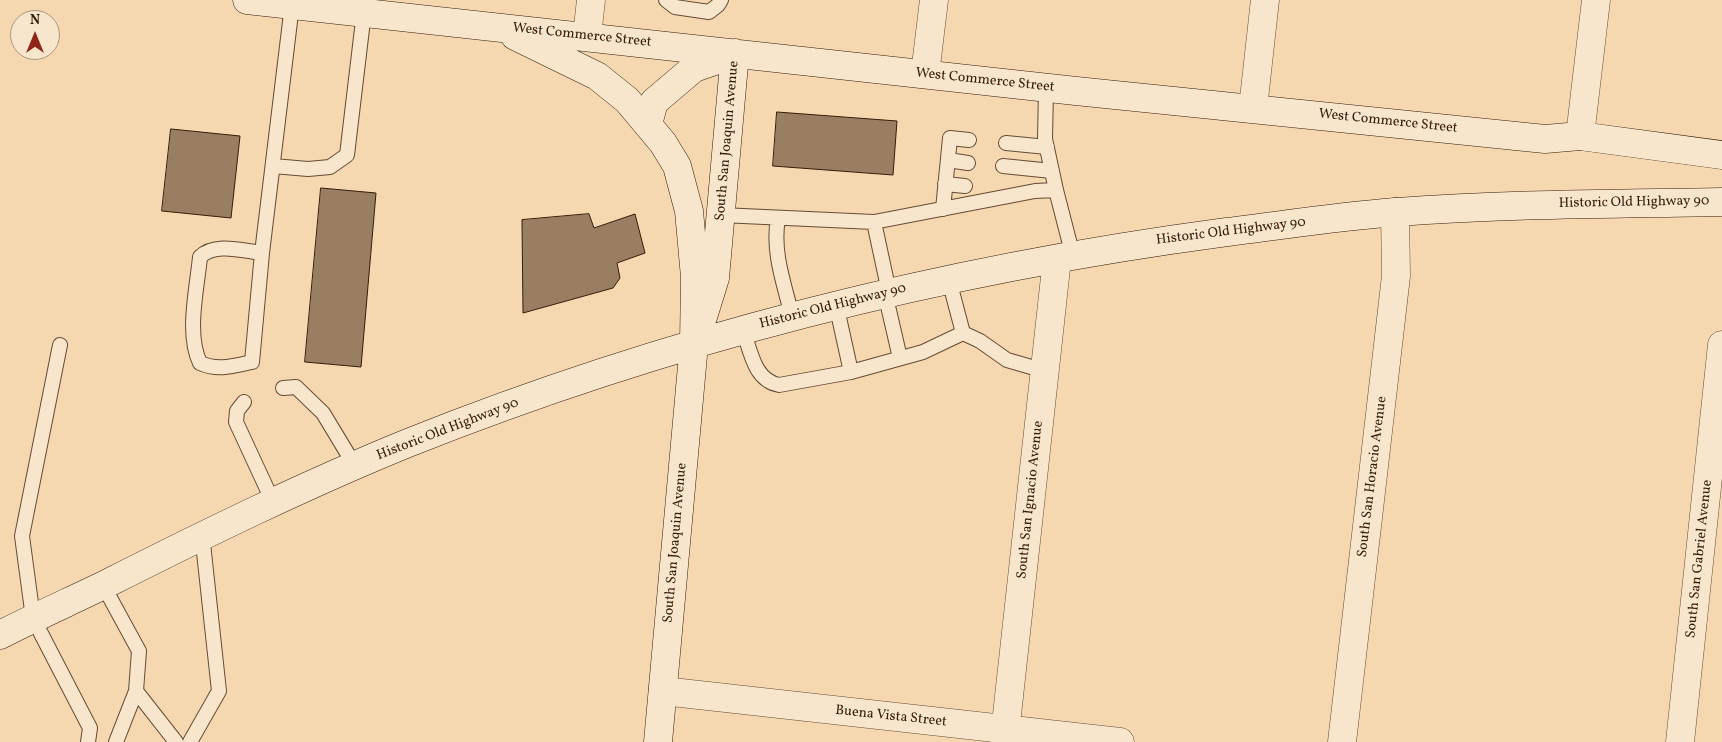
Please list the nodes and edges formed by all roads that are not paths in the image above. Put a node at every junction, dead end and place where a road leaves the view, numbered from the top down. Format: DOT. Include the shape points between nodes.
graph roads {
  1 [pos="247,0"];
  2 [pos="591,0"];
  3 [pos="666,0"];
  4 [pos="721,0"];
  5 [pos="934,0"];
  6 [pos="1265,0"];
  7 [pos="1596,0"];
  8 [pos="292,5"];
  9 [pos="364,12"];
  10 [pos="490,26"];
  11 [pos="587,36"];
  12 [pos="735,53"];
  13 [pos="925,74"];
  14 [pos="1046,88"];
  15 [pos="1253,108"];
  16 [pos="648,124"];
  17 [pos="1580,136"];
  18 [pos="970,140"];
  19 [pos="1006,143"];
  20 [pos="1047,147"];
  21 [pos="1722,156"];
  22 [pos="948,160"];
  23 [pos="968,163"];
  24 [pos="273,166"];
  25 [pos="1003,166"];
  26 [pos="1052,171"];
  27 [pos="946,184"];
  28 [pos="965,186"];
  29 [pos="999,190"];
  30 [pos="1056,190"];
  31 [pos="1028,193"];
  32 [pos="1722,202"];
  33 [pos="943,209"];
  34 [pos="1395,212"];
  35 [pos="721,215"];
  36 [pos="778,218"];
  37 [pos="874,222"];
  38 [pos="262,253"];
  39 [pos="1065,257"];
  40 [pos="949,280"];
  41 [pos="887,293"];
  42 [pos="836,304"];
  43 [pos="792,316"];
  44 [pos="743,330"];
  45 [pos="964,333"];
  46 [pos="694,344"];
  47 [pos="60,345"];
  48 [pos="1722,345"];
  49 [pos="900,358"];
  50 [pos="1045,371"];
  51 [pos="851,372"];
  52 [pos="284,388"];
  53 [pos="1720,391"];
  54 [pos="244,402"];
  55 [pos="355,466"];
  56 [pos="273,502"];
  57 [pos="202,534"];
  58 [pos="104,585"];
  59 [pos="33,618"];
  60 [pos="0,635"];
  61 [pos="136,691"];
  62 [pos="663,691"];
  63 [pos="1005,736"];
  64 [pos="88,742"];
  65 [pos="116,742"];
  66 [pos="176,742"];
  67 [pos="190,742"];
  68 [pos="658,742"];
  69 [pos="1120,742"];
  70 [pos="1342,742"];
  71 [pos="1680,742"];
  1 -- 8 [label="main road, West Commerce Street"];
  2 -- 11 [label="main road"];
  3 -- 4 [label="lane" via="675,8 709,12"];
  5 -- 13 [label="main road"];
  6 -- 15 [label="main road"];
  7 -- 17 [label="main road"];
  8 -- 9 [label="main road, West Commerce Street"];
  8 -- 24 [label="lane"];
  9 -- 10 [label="main road, West Commerce Street"];
  9 -- 24 [label="lane" via="347,155 330,167 308,170"];
  10 -- 11 [label="main road, West Commerce Street"];
  10 -- 16 [label="main road, South San Joaquin Avenue" via="597,76 627,100"];
  11 -- 12 [label="main road, West Commerce Street"];
  12 -- 13 [label="main road, West Commerce Street"];
  12 -- 16 [label="main road, South San Joaquin Avenue" via="694,68 654,102"];
  12 -- 35 [label="main road, South San Joaquin Avenue"];
  13 -- 14 [label="main road, West Commerce Street"];
  14 -- 15 [label="main road, West Commerce Street"];
  14 -- 20 [label="lane"];
  15 -- 17 [label="main road, West Commerce Street" via="1545,139"];
  16 -- 46 [label="main road, South San Joaquin Avenue" via="676,166 689,211 695,276"];
  17 -- 21 [label="main road, West Commerce Street"];
  18 -- 22 [label="lane" via="950,138"];
  19 -- 20 [label="lane"];
  20 -- 26 [label="lane"];
  22 -- 23 [label="lane"];
  22 -- 27 [label="lane"];
  24 -- 38 [label="lane"];
  25 -- 26 [label="lane"];
  26 -- 30 [label="lane"];
  27 -- 28 [label="lane"];
  27 -- 33 [label="lane"];
  29 -- 31 [label="lane"];
  30 -- 31 [label="lane"];
  30 -- 39 [label="lane"];
  31 -- 33 [label="lane"];
  32 -- 34 [label="main road, Historic Old Highway 90" via="1576,203"];
  33 -- 37 [label="lane"];
  34 -- 39 [label="main road, Historic Old Highway 90" via="1150,242"];
  34 -- 70 [label="main road, South San Horacio Avenue" via="1396,276"];
  35 -- 36 [label="lane"];
  35 -- 46 [label="main road, South San Joaquin Avenue" via="715,278"];
  36 -- 37 [label="lane"];
  36 -- 43 [label="lane" via="776,252"];
  37 -- 41 [label="lane"];
  38 -- 38 [label="lane" via="252,362 226,368 212,368 200,363 193,335 200,257 207,250 219,249"];
  39 -- 40 [label="main road, Historic Old Highway 90"];
  39 -- 50 [label="main road, South San Ignacio Avenue"];
  40 -- 41 [label="main road, Historic Old Highway 90"];
  40 -- 45 [label="lane"];
  41 -- 42 [label="main road, Historic Old Highway 90"];
  41 -- 49 [label="lane"];
  42 -- 43 [label="main road, Historic Old Highway 90"];
  42 -- 51 [label="lane"];
  43 -- 44 [label="main road, Historic Old Highway 90"];
  44 -- 46 [label="main road, Historic Old Highway 90"];
  44 -- 51 [label="lane" via="757,369 767,383 778,385"];
  45 -- 49 [label="lane" via="923,352"];
  45 -- 50 [label="lane" via="1007,360"];
  46 -- 55 [label="main road, Historic Old Highway 90" via="536,395"];
  46 -- 62 [label="main road, South San Joaquin Avenue"];
  47 -- 59 [label="lane" via="22,536"];
  48 -- 53 [label="main road, South San Gabriel Avenue"];
  49 -- 51 [label="lane"];
  50 -- 63 [label="main road, South San Ignacio Avenue"];
  52 -- 55 [label="lane" via="296,387 323,413"];
  53 -- 71 [label="main road, South San Gabriel Avenue"];
  54 -- 56 [label="lane" via="237,412 236,422"];
  55 -- 56 [label="main road, Historic Old Highway 90"];
  56 -- 57 [label="main road, Historic Old Highway 90"];
  57 -- 58 [label="main road, Historic Old Highway 90"];
  57 -- 67 [label="lane" via="219,691"];
  58 -- 59 [label="main road, Historic Old Highway 90"];
  58 -- 61 [label="lane" via="139,650"];
  59 -- 60 [label="main road, Historic Old Highway 90"];
  59 -- 64 [label="lane" via="90,728"];
  61 -- 65 [label="lane"];
  61 -- 66 [label="lane"];
  62 -- 63 [label="main road, Buena Vista Street"];
  62 -- 68 [label="main road, South San Joaquin Avenue"];
  63 -- 69 [label="main road, Buena Vista Street"];
}
